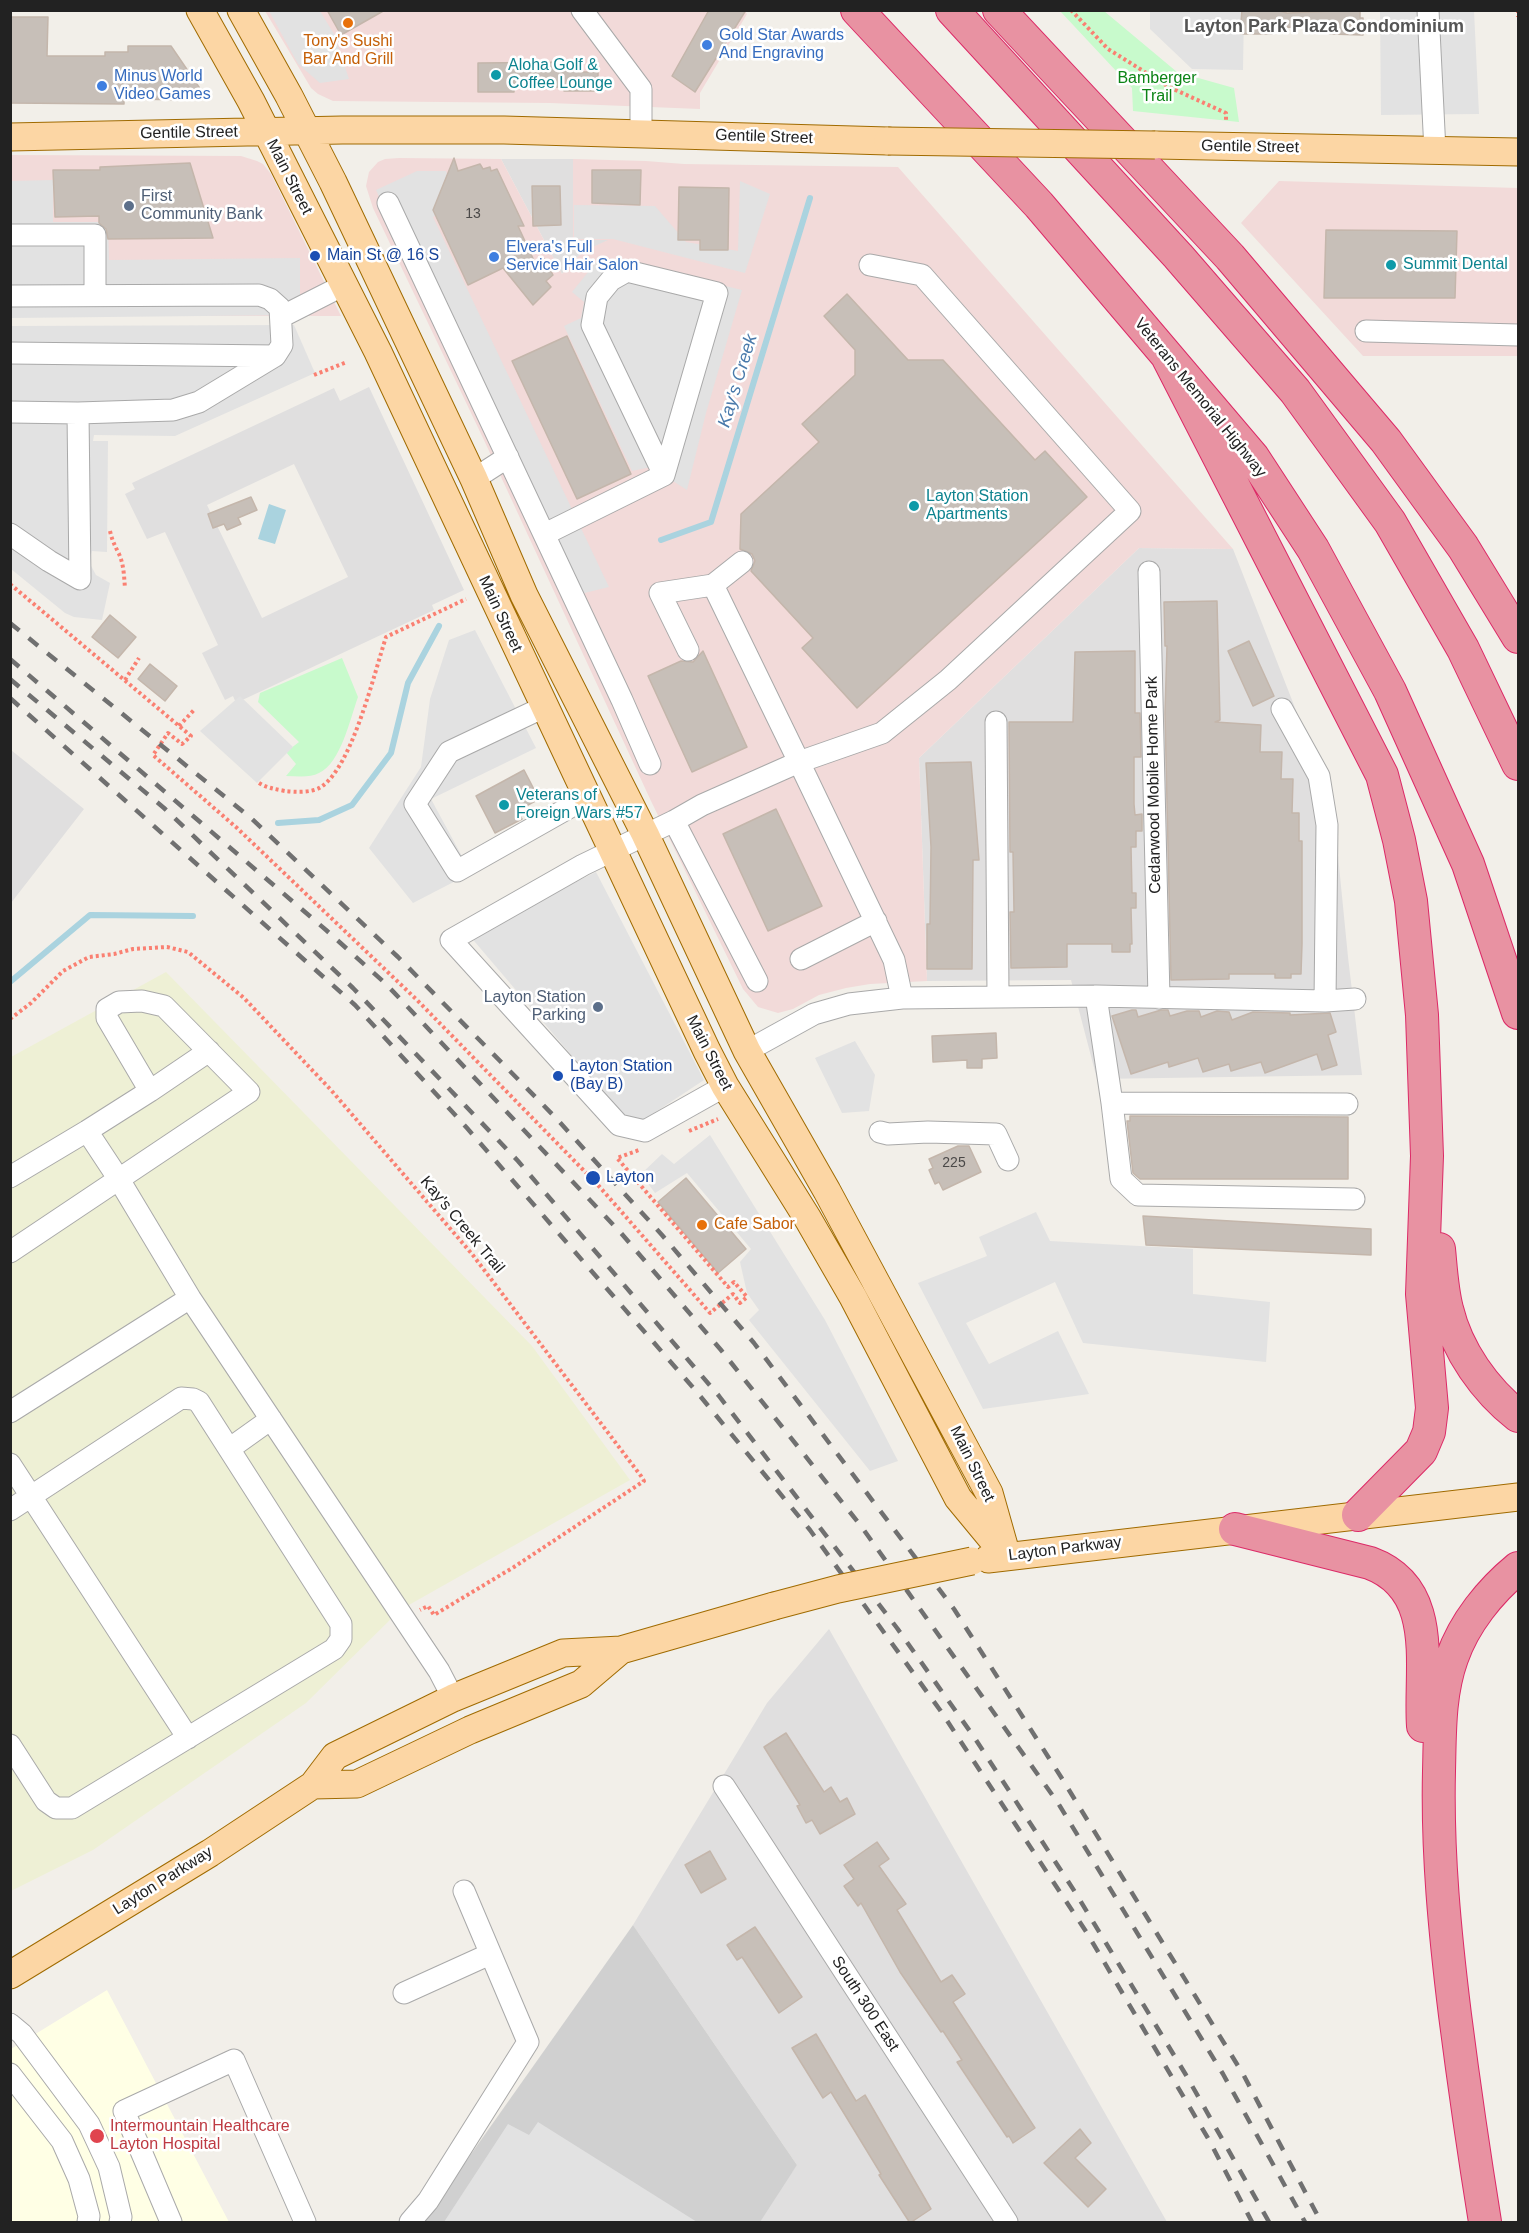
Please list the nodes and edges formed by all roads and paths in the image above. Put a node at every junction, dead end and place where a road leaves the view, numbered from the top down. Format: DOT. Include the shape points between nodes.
graph roads {
  1 [pos="200,10"];
  2 [pos="241,10"];
  3 [pos="582,10"];
  4 [pos="858,10"];
  5 [pos="952,10"];
  6 [pos="999,10"];
  7 [pos="1071,10"];
  8 [pos="1428,10"];
  9 [pos="1518,10"];
  10 [pos="1518,17"];
  11 [pos="1226,122"];
  12 [pos="308,131"];
  13 [pos="266,132"];
  14 [pos="641,134"];
  15 [pos="10,137"];
  16 [pos="1435,151"];
  17 [pos="1518,152"];
  18 [pos="388,203"];
  19 [pos="10,235"];
  20 [pos="870,265"];
  21 [pos="344,285"];
  22 [pos="95,294"];
  23 [pos="10,296"];
  24 [pos="281,317"];
  25 [pos="1366,331"];
  26 [pos="1518,334"];
  27 [pos="10,353"];
  28 [pos="275,356"];
  29 [pos="1168,358"];
  30 [pos="347,362"];
  31 [pos="314,375"];
  32 [pos="10,412"];
  33 [pos="78,413"];
  34 [pos="508,457"];
  35 [pos="664,475"];
  36 [pos="474,479"];
  37 [pos="110,531"];
  38 [pos="10,534"];
  39 [pos="545,534"];
  40 [pos="742,562"];
  41 [pos="1149,572"];
  42 [pos="10,584"];
  43 [pos="713,585"];
  44 [pos="125,588"];
  45 [pos="466,599"];
  46 [pos="1518,637"];
  47 [pos="688,650"];
  48 [pos="139,658"];
  49 [pos="124,680"];
  50 [pos="543,707"];
  51 [pos="1282,709"];
  52 [pos="194,710"];
  53 [pos="996,722"];
  54 [pos="179,726"];
  55 [pos="799,762"];
  56 [pos="650,764"];
  57 [pos="1518,764"];
  58 [pos="259,783"];
  59 [pos="586,798"];
  60 [pos="674,820"];
  61 [pos="645,834"];
  62 [pos="611,851"];
  63 [pos="876,921"];
  64 [pos="801,959"];
  65 [pos="757,981"];
  66 [pos="998,996"];
  67 [pos="1096,996"];
  68 [pos="902,998"];
  69 [pos="1159,998"];
  70 [pos="1355,999"];
  71 [pos="1325,1001"];
  72 [pos="1518,1013"];
  73 [pos="10,1020"];
  74 [pos="209,1051"];
  75 [pos="747,1051"];
  76 [pos="725,1086"];
  77 [pos="150,1091"];
  78 [pos="1112,1103"];
  79 [pos="1347,1104"];
  80 [pos="87,1131"];
  81 [pos="880,1132"];
  82 [pos="1427,1156"];
  83 [pos="617,1158"];
  84 [pos="1008,1161"];
  85 [pos="10,1177"];
  86 [pos="118,1178"];
  87 [pos="1354,1199"];
  88 [pos="10,1252"];
  89 [pos="190,1298"];
  90 [pos="1508,1407"];
  91 [pos="10,1412"];
  92 [pos="271,1419"];
  93 [pos="228,1449"];
  94 [pos="10,1464"];
  95 [pos="32,1496"];
  96 [pos="1509,1498"];
  97 [pos="10,1510"];
  98 [pos="1358,1515"];
  99 [pos="1235,1529"];
  100 [pos="1006,1556"];
  101 [pos="1509,1577"];
  102 [pos="417,1612"];
  103 [pos="621,1650"];
  104 [pos="453,1698"];
  105 [pos="188,1738"];
  106 [pos="10,1745"];
  107 [pos="313,1785"];
  108 [pos="724,1786"];
  109 [pos="1437,1824"];
  110 [pos="464,1891"];
  111 [pos="490,1954"];
  112 [pos="10,1975"];
  113 [pos="405,1993"];
  114 [pos="10,2024"];
  115 [pos="10,2074"];
  116 [pos="88,2223"];
  117 [pos="120,2223"];
  118 [pos="171,2223"];
  119 [pos="305,2223"];
  120 [pos="410,2223"];
  121 [pos="1007,2223"];
  122 [pos="1485,2223"];
  1 -- 13 [label="main road, Main Street"];
  2 -- 12 [label="main road, Main Street"];
  3 -- 14 [label="street" via="641,89"];
  4 -- 29 [label="highway, Veterans Memorial Highway" via="1039,205"];
  5 -- 57 [label="highway" via="1178,256 1294,391 1390,522 1463,649"];
  6 -- 46 [label="highway" via="1230,256 1386,441 1463,547"];
  7 -- 11 [label="path" via="1108,50 1169,87 1226,113"];
  8 -- 16 [label="street"];
  9 -- 10 [label="path"];
  12 -- 13 [label="main road, Gentile Street"];
  12 -- 14 [label="main road, Gentile Street"];
  12 -- 36 [label="main road, Main Street"];
  13 -- 15 [label="main road, Gentile Street"];
  13 -- 21 [label="main road, Main Street"];
  14 -- 16 [label="main road, Gentile Street, bridge"];
  16 -- 17 [label="main road, Gentile Street"];
  18 -- 34 [label="street"];
  19 -- 22 [label="street" via="95,235"];
  20 -- 55 [label="street" via="922,275 1130,511 948,680 882,733"];
  21 -- 24 [label="street"];
  21 -- 50 [label="main road, Main Street"];
  22 -- 23 [label="street"];
  22 -- 24 [label="street" via="259,295 270,298 280,308"];
  24 -- 28 [label="street" via="282,345"];
  25 -- 26 [label="street"];
  27 -- 28 [label="street"];
  28 -- 33 [label="street" via="199,402 173,410"];
  29 -- 72 [label="highway, Veterans Memorial Highway" via="1253,457 1313,549 1384,681 1468,864"];
  29 -- 82 [label="highway" via="1382,775 1411,901 1422,1015"];
  30 -- 31 [label="path"];
  32 -- 33 [label="street"];
  33 -- 38 [label="street" via="80,579"];
  34 -- 36 [label="street"];
  34 -- 39 [label="street"];
  35 -- 35 [label="street" via="717,293 627,271 611,280 597,297 592,325"];
  35 -- 39 [label="street"];
  36 -- 61 [label="main road, Main Street" via="524,595"];
  37 -- 44 [label="path"];
  39 -- 56 [label="street"];
  40 -- 43 [label="street"];
  41 -- 69 [label="street, Cedarwood Mobile Home Park"];
  42 -- 49 [label="path"];
  43 -- 47 [label="street" via="660,593"];
  43 -- 55 [label="street"];
  45 -- 58 [label="path" via="386,637 356,731 336,774 320,789 295,793"];
  48 -- 49 [label="path"];
  49 -- 54 [label="path"];
  50 -- 59 [label="main road, Main Street"];
  50 -- 59 [label="street" via="449,752 415,804 457,871"];
  51 -- 71 [label="street" via="1319,776 1327,825"];
  52 -- 54 [label="path"];
  53 -- 66 [label="street"];
  54 -- 83 [label="path" via="190,736 182,744 168,733 153,755 237,828 417,1000 598,1185 710,1313 733,1294 740,1303 747,1297 734,1282 728,1287"];
  55 -- 60 [label="street"];
  55 -- 63 [label="street"];
  59 -- 62 [label="main road, Main Street"];
  60 -- 61 [label="street"];
  60 -- 65 [label="street"];
  61 -- 62 [label="street"];
  61 -- 75 [label="main road, Main Street"];
  62 -- 76 [label="main road, Main Street"];
  62 -- 76 [label="street" via="451,940 619,1125 645,1131"];
  63 -- 64 [label="street"];
  63 -- 68 [label="street" via="894,960"];
  66 -- 67 [label="street"];
  66 -- 68 [label="street"];
  67 -- 69 [label="street"];
  67 -- 78 [label="street"];
  68 -- 75 [label="street" via="849,1004 814,1014"];
  69 -- 71 [label="street"];
  70 -- 71 [label="street"];
  73 -- 102 [label="path, Kay's Creek Trail" via="63,971 88,957 167,946 188,952 244,998 339,1099 472,1254 644,1481 434,1615 428,1606"];
  74 -- 77 [label="street"];
  74 -- 77 [label="street" via="164,1006 142,1001 119,1002 108,1009 106,1018"];
  74 -- 86 [label="street" via="249,1092"];
  75 -- 100 [label="main road, Main Street" via="833,1201 989,1493"];
  76 -- 100 [label="main road, Main Street" via="853,1297 958,1497"];
  77 -- 80 [label="street"];
  78 -- 79 [label="street"];
  78 -- 87 [label="street" via="1121,1179 1138,1195"];
  80 -- 85 [label="street"];
  80 -- 86 [label="street"];
  81 -- 84 [label="street" via="996,1134"];
  82 -- 90 [label="highway" via="1450,1321 1468,1359"];
  82 -- 98 [label="highway" via="1422,1294 1431,1424 1421,1451"];
  86 -- 88 [label="street"];
  86 -- 89 [label="street"];
  89 -- 91 [label="street"];
  89 -- 92 [label="street"];
  92 -- 93 [label="street"];
  92 -- 104 [label="street" via="439,1671"];
  93 -- 95 [label="street" via="199,1402 182,1398"];
  93 -- 105 [label="street" via="341,1624 341,1639 334,1649"];
  94 -- 95 [label="street"];
  95 -- 97 [label="street"];
  95 -- 105 [label="street"];
  96 -- 98 [label="main road, Layton Parkway"];
  98 -- 99 [label="main road, Layton Parkway"];
  99 -- 100 [label="main road, Layton Parkway"];
  99 -- 109 [label="highway" via="1370,1563 1389,1572 1407,1590 1420,1621 1423,1723"];
  100 -- 103 [label="main road, Layton Parkway, bridge" via="838,1589"];
  101 -- 109 [label="highway" via="1466,1628 1449,1667 1441,1712"];
  103 -- 104 [label="main road, Layton Parkway" via="564,1653"];
  103 -- 107 [label="main road, Layton Parkway" via="581,1684 470,1730 357,1784"];
  104 -- 107 [label="main road, Layton Parkway" via="336,1756"];
  105 -- 106 [label="street" via="72,1808 56,1809 46,1801"];
  107 -- 112 [label="main road, Layton Parkway"];
  108 -- 121 [label="street, South 300 East"];
  109 -- 122 [label="highway" via="1449,1966"];
  110 -- 111 [label="street"];
  111 -- 113 [label="street"];
  111 -- 120 [label="street" via="528,2042"];
  114 -- 117 [label="street" via="22,2034 90,2124 109,2167"];
  115 -- 116 [label="street" via="62,2141 79,2179"];
  118 -- 119 [label="street" via="124,2111 234,2060"];
}
